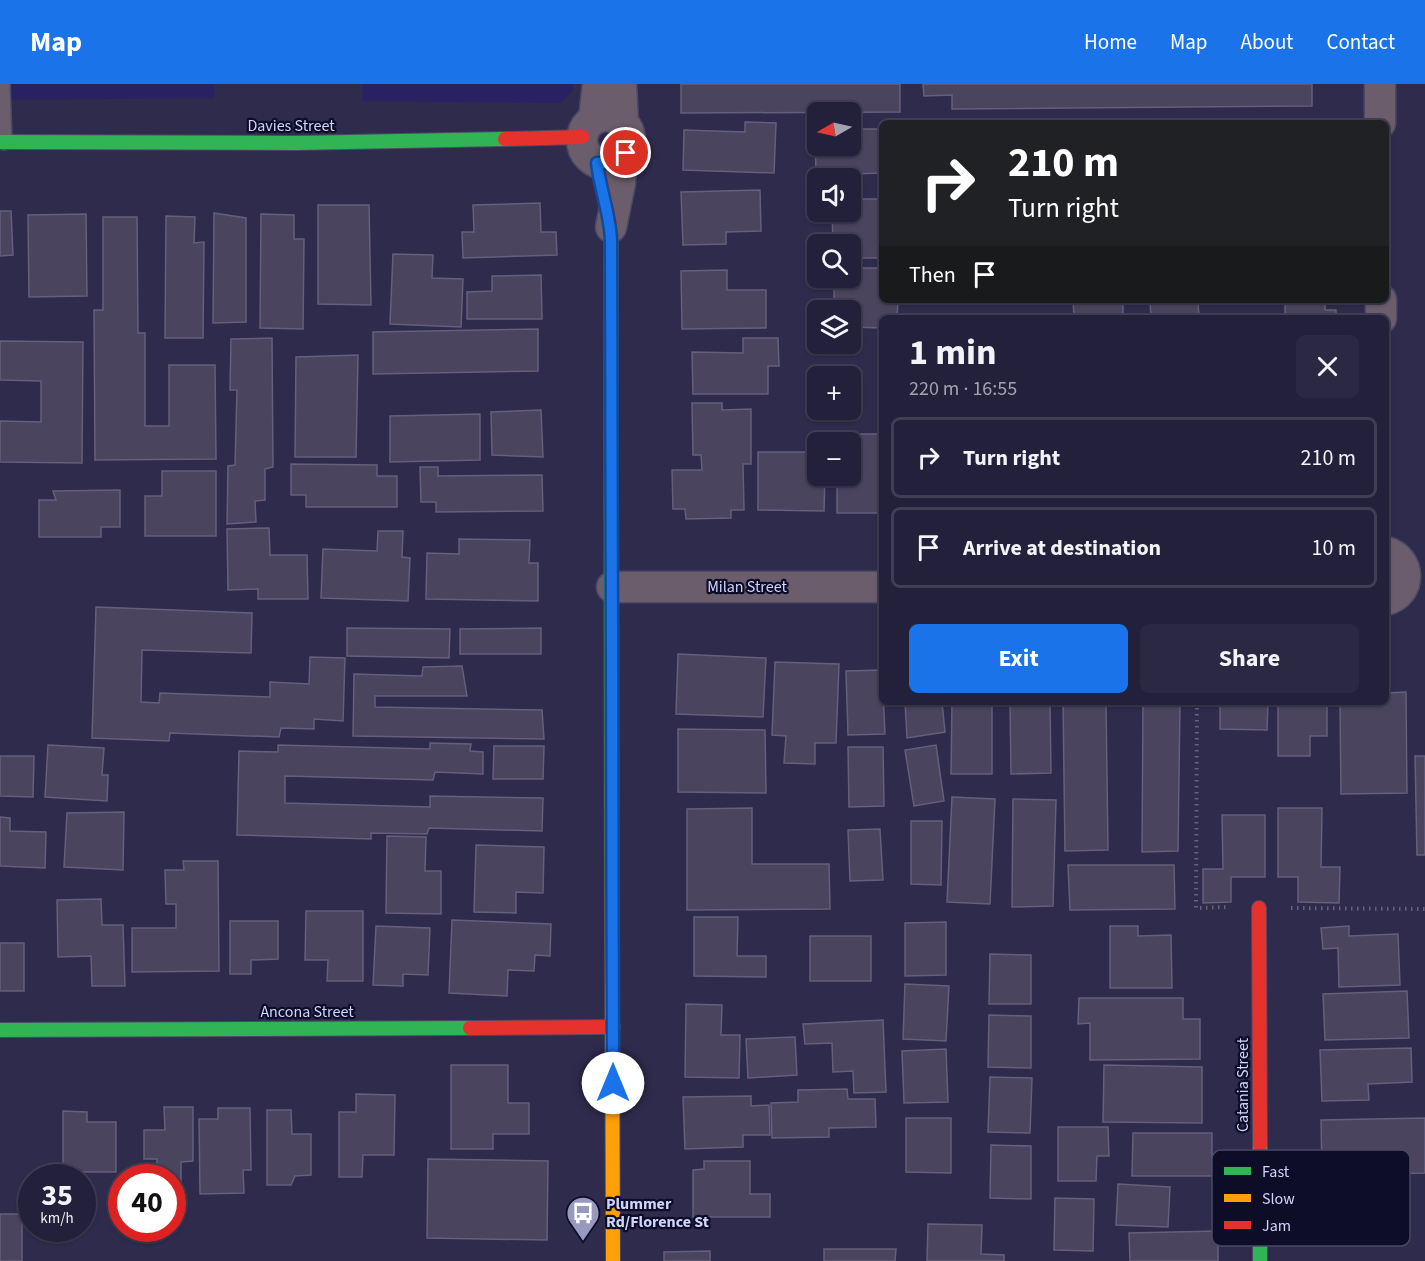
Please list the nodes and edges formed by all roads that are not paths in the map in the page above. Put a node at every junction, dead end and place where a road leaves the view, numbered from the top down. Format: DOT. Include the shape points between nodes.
graph roads {
  1 [pos="2,84"];
  2 [pos="598,84"];
  3 [pos="621,84"];
  4 [pos="1380,84"];
  5 [pos="1380,120"];
  6 [pos="624,124"];
  7 [pos="588,128"];
  8 [pos="2,142"];
  9 [pos="609,161"];
  10 [pos="611,227"];
  11 [pos="1389,553"];
  12 [pos="612,587"];
  13 [pos="879,587"];
  14 [pos="1405,588"];
  15 [pos="1259,908"];
  16 [pos="613,1027"];
  17 [pos="0,1030"];
  18 [pos="1260,1150"];
  19 [pos="1260,1246"];
  20 [pos="613,1261"];
  21 [pos="1260,1261"];
  1 -- 8 [label="lane"];
  2 -- 7 [label="street"];
  3 -- 6 [label="street"];
  4 -- 5 [label="street"];
  6 -- 7 [label="street" via="610,116"];
  6 -- 9 [label="street" via="630,146"];
  7 -- 8 [label="street, Davies Street" via="297,143"];
  7 -- 9 [label="street" via="582,146 585,153"];
  9 -- 10 [label="street" via="620,183"];
  10 -- 12 [label="street"];
  11 -- 14 [label="street" via="1401,561"];
  12 -- 13 [label="street, Milan Street"];
  12 -- 16 [label="street"];
  15 -- 18 [label="street, Catania Street"];
  16 -- 17 [label="street, Ancona Street"];
  16 -- 20 [label="street"];
  19 -- 21 [label="street, Catania Street"];
}
